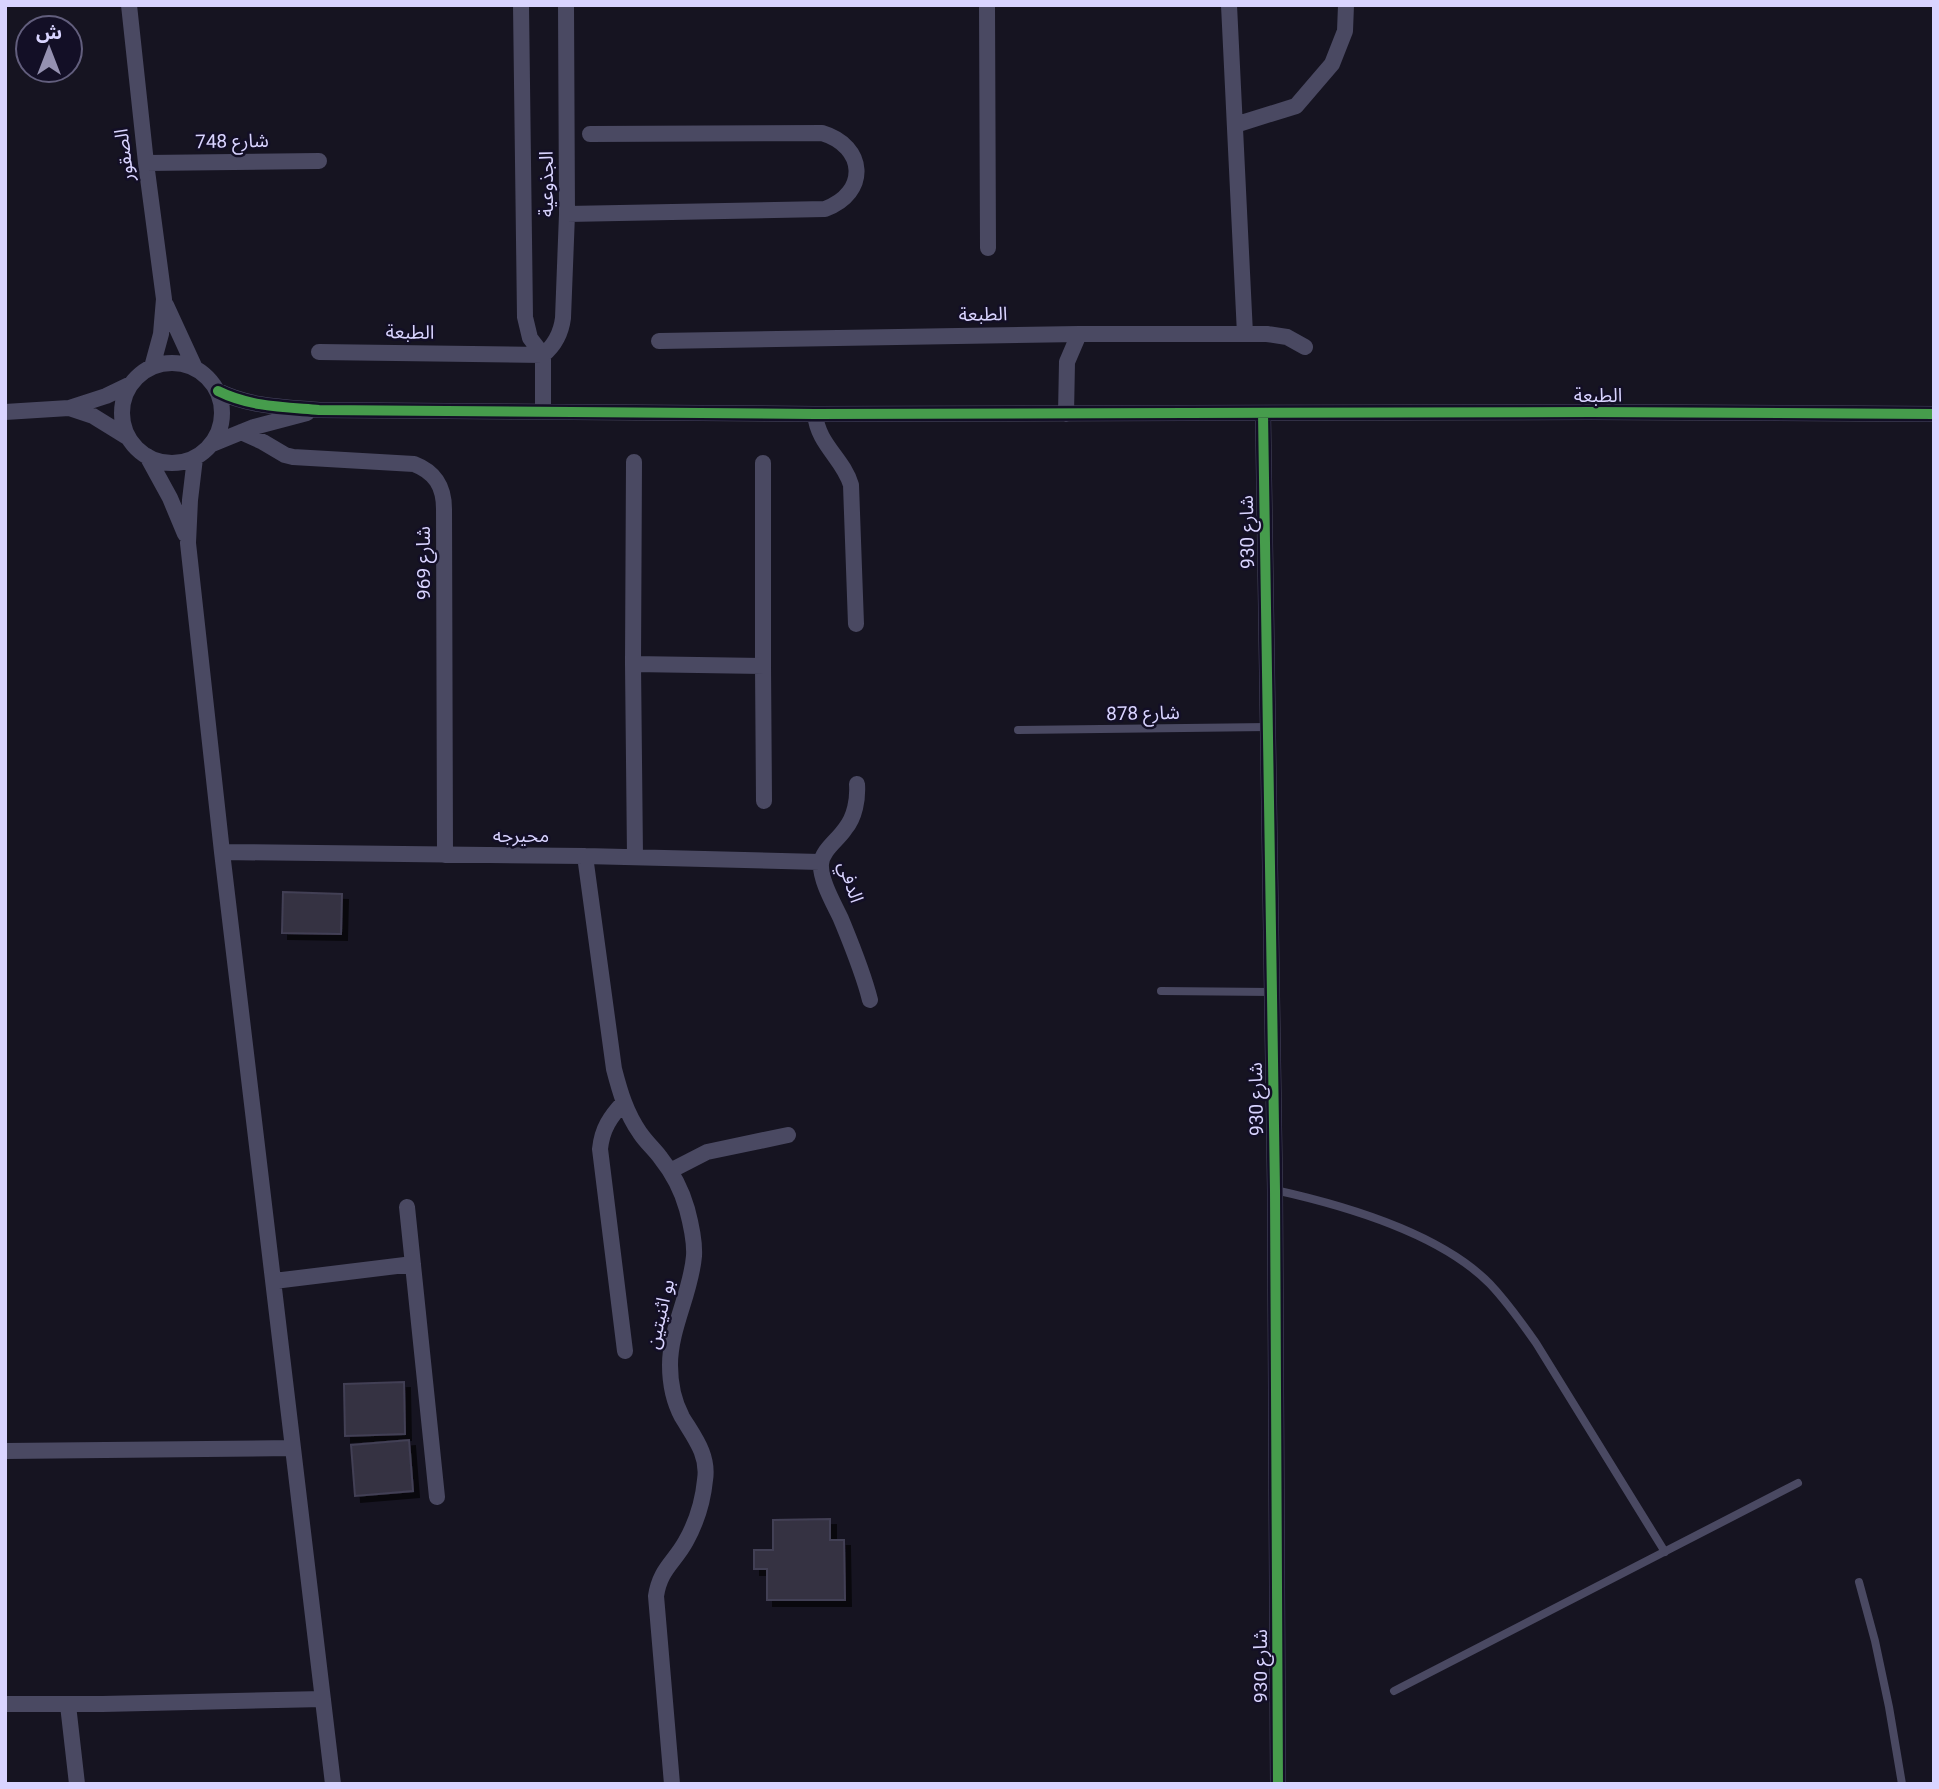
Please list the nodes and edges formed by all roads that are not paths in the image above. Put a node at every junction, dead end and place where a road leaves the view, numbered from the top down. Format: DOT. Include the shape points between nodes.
graph roads {
  1 [pos="129,5"];
  2 [pos="522,5"];
  3 [pos="566,5"];
  4 [pos="986,5"];
  5 [pos="1229,5"];
  6 [pos="1346,5"];
  7 [pos="1235,125"];
  8 [pos="590,135"];
  9 [pos="318,161"];
  10 [pos="146,163"];
  11 [pos="567,214"];
  12 [pos="988,248"];
  13 [pos="164,299"];
  14 [pos="1079,334"];
  15 [pos="1245,334"];
  16 [pos="659,341"];
  17 [pos="1304,347"];
  18 [pos="318,352"];
  19 [pos="543,355"];
  20 [pos="152,367"];
  21 [pos="195,368"];
  22 [pos="131,384"];
  23 [pos="218,391"];
  24 [pos="69,408"];
  25 [pos="319,410"];
  26 [pos="543,411"];
  27 [pos="5,412"];
  28 [pos="1263,413"];
  29 [pos="815,414"];
  30 [pos="1066,414"];
  31 [pos="1934,414"];
  32 [pos="241,432"];
  33 [pos="127,437"];
  34 [pos="212,444"];
  35 [pos="147,456"];
  36 [pos="195,458"];
  37 [pos="634,462"];
  38 [pos="763,463"];
  39 [pos="188,543"];
  40 [pos="856,624"];
  41 [pos="633,664"];
  42 [pos="763,666"];
  43 [pos="1268,727"];
  44 [pos="1018,730"];
  45 [pos="857,784"];
  46 [pos="764,801"];
  47 [pos="222,852"];
  48 [pos="445,855"];
  49 [pos="585,856"];
  50 [pos="635,857"];
  51 [pos="820,862"];
  52 [pos="1161,992"];
  53 [pos="1272,992"];
  54 [pos="870,1000"];
  55 [pos="624,1102"];
  56 [pos="788,1135"];
  57 [pos="670,1171"];
  58 [pos="1275,1190"];
  59 [pos="407,1207"];
  60 [pos="413,1265"];
  61 [pos="274,1281"];
  62 [pos="625,1351"];
  63 [pos="293,1448"];
  64 [pos="5,1451"];
  65 [pos="1798,1483"];
  66 [pos="437,1497"];
  67 [pos="1665,1552"];
  68 [pos="1859,1582"];
  69 [pos="1394,1691"];
  70 [pos="323,1699"];
  71 [pos="5,1704"];
  72 [pos="68,1705"];
  73 [pos="77,1784"];
  74 [pos="333,1784"];
  75 [pos="672,1784"];
  76 [pos="1278,1784"];
  77 [pos="1902,1784"];
  1 -- 10 [label="street, الصقور"];
  2 -- 19 [label="street, الجذوعية" via="525,317 530,338"];
  3 -- 11 [label="street, الجذوعية"];
  4 -- 12 [label="street"];
  5 -- 7 [label="street"];
  6 -- 7 [label="street" via="1345,31 1332,64 1296,106"];
  7 -- 15 [label="street"];
  8 -- 11 [label="street" via="822,133 834,136 852,153 856,176 846,198 825,209"];
  9 -- 10 [label="street, شارع 748"];
  10 -- 13 [label="street, الصقور"];
  11 -- 19 [label="street, الجذوعية" via="562,329"];
  13 -- 20 [label="street, الصقور"];
  13 -- 21 [label="street, الصقور"];
  14 -- 15 [label="street, الطبعة"];
  14 -- 16 [label="street, الطبعة"];
  14 -- 30 [label="street" via="1067,362"];
  15 -- 17 [label="street, الطبعة" via="1277,334"];
  18 -- 19 [label="street, الطبعة"];
  19 -- 26 [label="street, الجذوعية"];
  20 -- 21 [label="street" via="174,363"];
  20 -- 22 [label="street"];
  21 -- 23 [label="street"];
  22 -- 24 [label="street"];
  22 -- 33 [label="street" via="122,410"];
  23 -- 25 [label="street" via="261,405"];
  23 -- 34 [label="street" via="223,418"];
  24 -- 27 [label="street"];
  24 -- 33 [label="street" via="93,416"];
  25 -- 26 [label="street, الطبعة"];
  25 -- 32 [label="street"];
  26 -- 29 [label="street, الطبعة"];
  28 -- 30 [label="street, الطبعة"];
  28 -- 31 [label="street, الطبعة"];
  28 -- 43 [label="street, شارع 930"];
  29 -- 30 [label="street, الطبعة"];
  29 -- 40 [label="street" via="823,441 851,485"];
  32 -- 34 [label="street"];
  32 -- 48 [label="street, شارع 969" via="293,457 414,464 425,468 440,486 444,497"];
  33 -- 35 [label="street"];
  34 -- 36 [label="street"];
  35 -- 36 [label="street" via="170,463"];
  35 -- 39 [label="street"];
  36 -- 39 [label="street"];
  37 -- 41 [label="street"];
  38 -- 42 [label="street"];
  39 -- 47 [label="street"];
  41 -- 42 [label="street"];
  41 -- 50 [label="street"];
  42 -- 46 [label="street"];
  43 -- 44 [label="lane, شارع 878"];
  43 -- 53 [label="street, شارع 930"];
  45 -- 51 [label="street, الدفي" via="852,820"];
  47 -- 48 [label="street, محيرجه"];
  47 -- 61 [label="street"];
  48 -- 49 [label="street, محيرجه"];
  49 -- 50 [label="street, محيرجه"];
  49 -- 55 [label="street, بو اثنيتين" via="614,1069"];
  50 -- 51 [label="street, محيرجه"];
  51 -- 54 [label="street, الدفي"];
  52 -- 53 [label="lane"];
  53 -- 58 [label="street, شارع 930"];
  55 -- 57 [label="street, بو اثنيتين" via="640,1133"];
  55 -- 62 [label="street" via="609,1118 600,1149"];
  56 -- 57 [label="street" via="707,1153"];
  57 -- 75 [label="street, بو اثنيتين" via="694,1239 692,1270 672,1347 671,1382 682,1416 702,1451 706,1477 693,1526 662,1573 656,1596"];
  58 -- 67 [label="lane" via="1350,1210 1434,1243 1488,1282 1536,1343"];
  58 -- 76 [label="street, شارع 930"];
  59 -- 60 [label="street"];
  60 -- 61 [label="street"];
  60 -- 66 [label="street"];
  61 -- 63 [label="street"];
  63 -- 64 [label="street"];
  63 -- 70 [label="street"];
  65 -- 67 [label="lane"];
  67 -- 69 [label="lane"];
  68 -- 77 [label="lane"];
  70 -- 72 [label="street"];
  70 -- 74 [label="street"];
  71 -- 72 [label="street"];
  72 -- 73 [label="street"];
}
